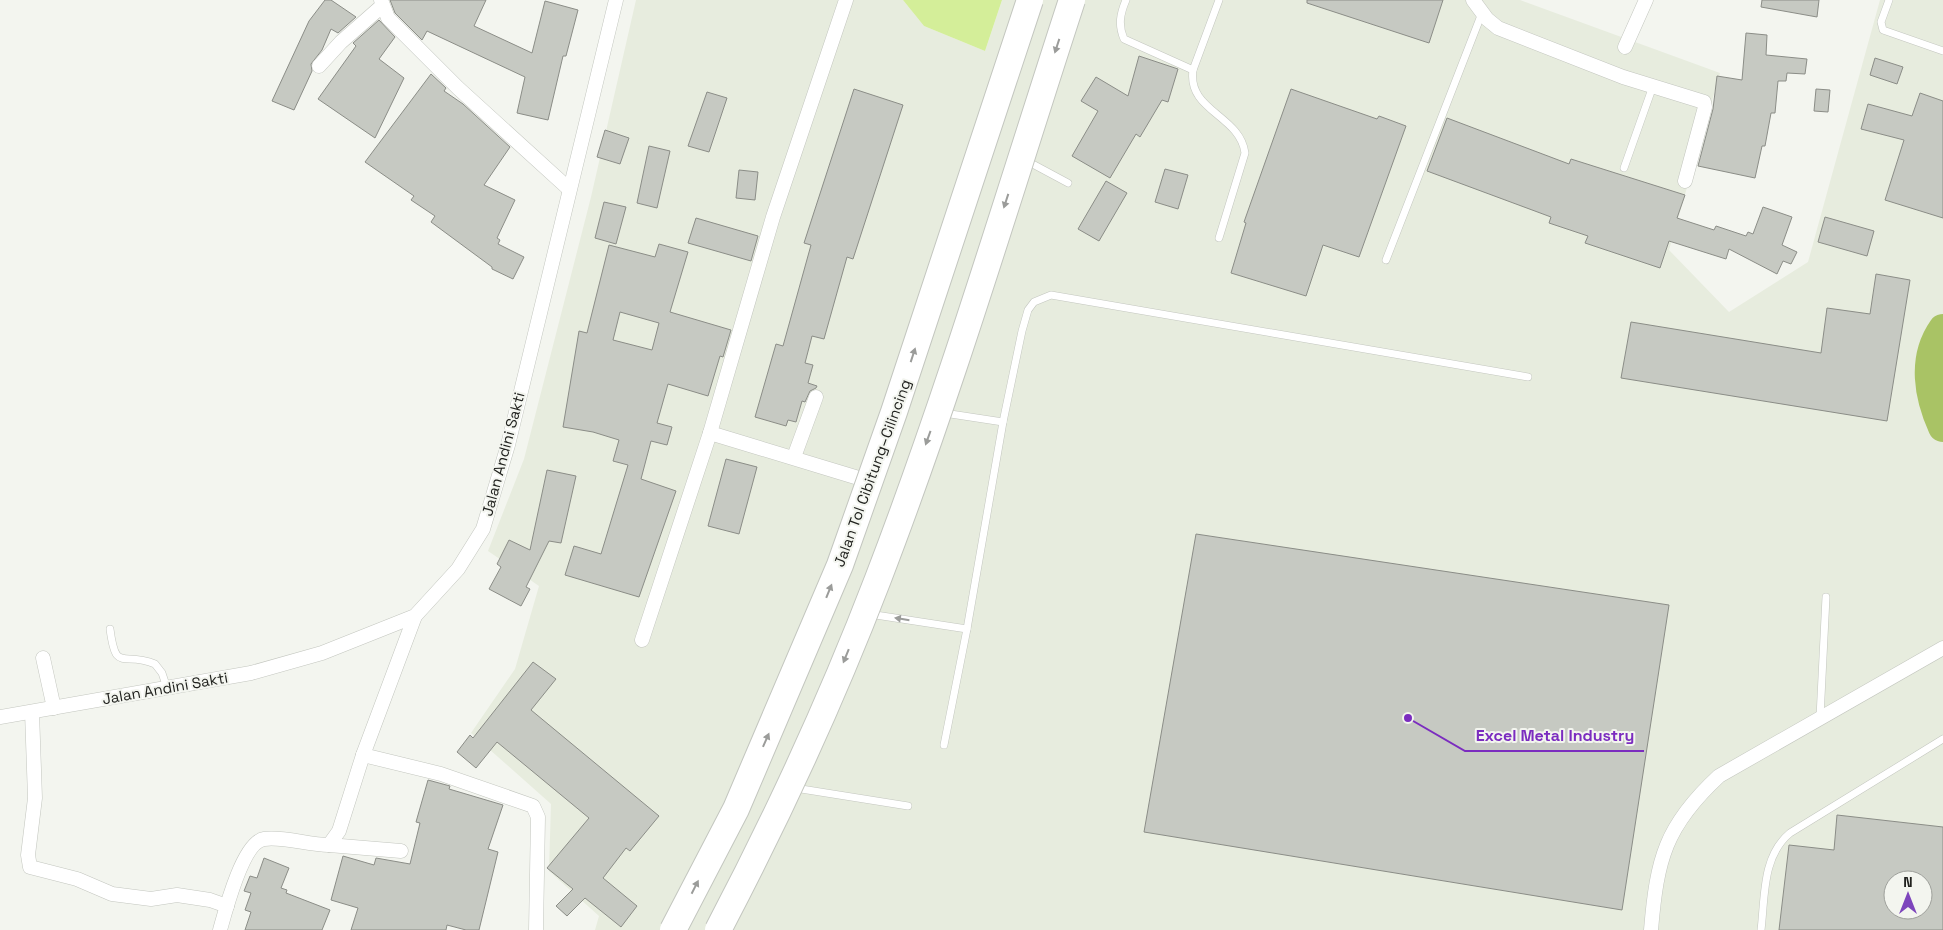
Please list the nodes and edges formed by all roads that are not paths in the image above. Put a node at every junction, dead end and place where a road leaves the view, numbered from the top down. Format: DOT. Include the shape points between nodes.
graph roads {
  1 [pos="616,0"];
  2 [pos="846,0"];
  3 [pos="1030,0"];
  4 [pos="1072,0"];
  5 [pos="1126,0"];
  6 [pos="1219,0"];
  7 [pos="1473,0"];
  8 [pos="1645,0"];
  9 [pos="1889,0"];
  10 [pos="382,3"];
  11 [pos="1482,14"];
  12 [pos="1625,47"];
  13 [pos="1943,51"];
  14 [pos="319,66"];
  15 [pos="1192,70"];
  16 [pos="1653,86"];
  17 [pos="1015,156"];
  18 [pos="1624,168"];
  19 [pos="1684,181"];
  20 [pos="561,182"];
  21 [pos="1068,183"];
  22 [pos="1219,238"];
  23 [pos="1386,260"];
  24 [pos="1528,377"];
  25 [pos="816,396"];
  26 [pos="928,410"];
  27 [pos="1002,422"];
  28 [pos="710,433"];
  29 [pos="794,457"];
  30 [pos="875,484"];
  31 [pos="1826,597"];
  32 [pos="856,612"];
  33 [pos="415,616"];
  34 [pos="110,628"];
  35 [pos="967,629"];
  36 [pos="642,640"];
  37 [pos="1943,648"];
  38 [pos="43,658"];
  39 [pos="167,688"];
  40 [pos="54,708"];
  41 [pos="32,712"];
  42 [pos="1820,717"];
  43 [pos="0,718"];
  44 [pos="1943,740"];
  45 [pos="944,745"];
  46 [pos="363,755"];
  47 [pos="782,786"];
  48 [pos="908,806"];
  49 [pos="329,845"];
  50 [pos="401,851"];
  51 [pos="227,906"];
  52 [pos="220,930"];
  53 [pos="536,930"];
  54 [pos="673,930"];
  55 [pos="718,930"];
  56 [pos="1651,930"];
  57 [pos="1761,930"];
  1 -- 20 [label="street, Jalan Andini Sakti"];
  2 -- 28 [label="street" via="773,217"];
  54 -- 3 [label="highway, Jalan Tol Cibitung–Cilincing, one-way, bridge" via="736,809 840,565"];
  4 -- 55 [label="highway, one-way, bridge" via="936,417 878,579 772,826"];
  5 -- 15 [label="lane" via="1120,28 1124,39"];
  6 -- 15 [label="lane"];
  7 -- 11 [label="street"];
  8 -- 12 [label="street"];
  9 -- 13 [label="lane" via="1881,22 1883,30"];
  10 -- 14 [label="street"];
  10 -- 20 [label="street" via="388,18 458,88"];
  11 -- 16 [label="street" via="1498,28"];
  11 -- 23 [label="lane"];
  15 -- 22 [label="lane" via="1191,82 1197,96 1240,135 1244,144 1245,153"];
  16 -- 18 [label="lane"];
  16 -- 19 [label="street" via="1704,103"];
  17 -- 21 [label="lane"];
  20 -- 33 [label="street, Jalan Andini Sakti" via="508,445 483,529 458,569"];
  24 -- 27 [label="lane" via="1051,296 1034,302 1028,310"];
  25 -- 29 [label="street"];
  26 -- 27 [label="lane"];
  27 -- 35 [label="lane"];
  28 -- 29 [label="street"];
  28 -- 36 [label="street"];
  29 -- 30 [label="street"];
  31 -- 42 [label="lane"];
  35 -- 32 [label="lane, one-way"];
  33 -- 39 [label="street, Jalan Andini Sakti" via="322,653 251,673"];
  33 -- 46 [label="street"];
  34 -- 39 [label="lane" via="113,652 118,657 155,664"];
  35 -- 45 [label="lane"];
  37 -- 42 [label="street"];
  38 -- 40 [label="street"];
  39 -- 40 [label="street, Jalan Andini Sakti"];
  40 -- 41 [label="street, Jalan Andini Sakti"];
  41 -- 43 [label="street, Jalan Andini Sakti"];
  41 -- 51 [label="street" via="35,798 28,855 30,867 77,879 112,894 151,899 177,896 210,900"];
  42 -- 56 [label="street" via="1719,776 1682,814 1661,859"];
  44 -- 57 [label="lane" via="1779,842 1769,867"];
  46 -- 49 [label="street" via="339,831"];
  46 -- 53 [label="street" via="441,774 533,806 538,817"];
  47 -- 48 [label="lane"];
  49 -- 50 [label="street"];
  49 -- 51 [label="street" via="262,838 248,853"];
  51 -- 52 [label="street"];
}
